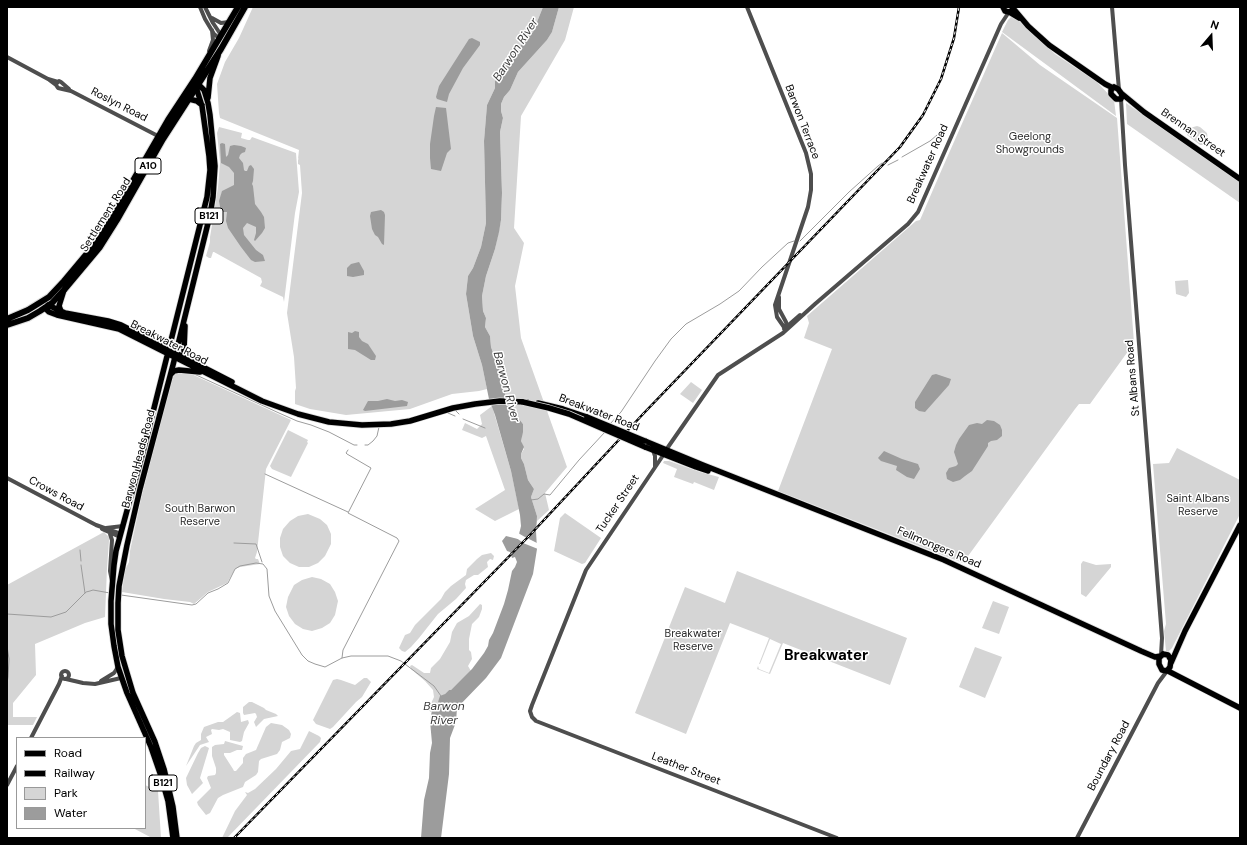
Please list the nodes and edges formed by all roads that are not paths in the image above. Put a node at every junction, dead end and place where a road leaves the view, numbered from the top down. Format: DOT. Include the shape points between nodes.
graph roads {
  1 [pos="200,7"];
  2 [pos="205,7"];
  3 [pos="238,7"];
  4 [pos="244,7"];
  5 [pos="747,7"];
  6 [pos="1112,7"];
  7 [pos="1007,9"];
  8 [pos="210,17"];
  9 [pos="229,22"];
  10 [pos="211,29"];
  11 [pos="223,39"];
  12 [pos="221,49"];
  13 [pos="7,57"];
  14 [pos="206,59"];
  15 [pos="1093,75"];
  16 [pos="196,84"];
  17 [pos="1118,93"];
  18 [pos="1112,96"];
  19 [pos="189,99"];
  20 [pos="202,106"];
  21 [pos="209,108"];
  22 [pos="1121,116"];
  23 [pos="211,121"];
  24 [pos="206,129"];
  25 [pos="161,138"];
  26 [pos="1240,178"];
  27 [pos="115,218"];
  28 [pos="199,256"];
  29 [pos="191,263"];
  30 [pos="64,290"];
  31 [pos="780,293"];
  32 [pos="45,305"];
  33 [pos="810,308"];
  34 [pos="780,310"];
  35 [pos="61,312"];
  36 [pos="185,316"];
  37 [pos="800,316"];
  38 [pos="7,319"];
  39 [pos="87,319"];
  40 [pos="794,320"];
  41 [pos="7,325"];
  42 [pos="785,330"];
  43 [pos="168,352"];
  44 [pos="176,355"];
  45 [pos="185,357"];
  46 [pos="206,373"];
  47 [pos="171,374"];
  48 [pos="280,407"];
  49 [pos="645,444"];
  50 [pos="653,450"];
  51 [pos="665,452"];
  52 [pos="655,467"];
  53 [pos="7,478"];
  54 [pos="96,525"];
  55 [pos="1240,525"];
  56 [pos="123,526"];
  57 [pos="107,528"];
  58 [pos="110,534"];
  59 [pos="120,536"];
  60 [pos="129,538"];
  61 [pos="112,583"];
  62 [pos="1185,631"];
  63 [pos="1141,651"];
  64 [pos="1164,655"];
  65 [pos="1171,664"];
  66 [pos="118,667"];
  67 [pos="1160,667"];
  68 [pos="1167,671"];
  69 [pos="1178,675"];
  70 [pos="123,676"];
  71 [pos="101,681"];
  72 [pos="1158,683"];
  73 [pos="89,684"];
  74 [pos="1240,708"];
  75 [pos="531,714"];
  76 [pos="32,737"];
  77 [pos="16,768"];
  78 [pos="7,785"];
  79 [pos="173,838"];
  80 [pos="177,838"];
  81 [pos="837,838"];
  82 [pos="1077,838"];
  1 -- 10 [label="street"];
  2 -- 8 [label="street"];
  3 -- 9 [label="highway, Settlement Road / A10"];
  4 -- 11 [label="highway, Settlement Road / A10"];
  5 -- 31 [label="street, Barwon Terrace" via="806,153 811,174 808,207"];
  6 -- 17 [label="street, St Albans Road"];
  7 -- 15 [label="main road, Brennan Street" via="1050,45"];
  7 -- 33 [label="street, Breakwater Road" via="918,212 908,224"];
  8 -- 9 [label="street" via="221,23"];
  8 -- 11 [label="street"];
  9 -- 11 [label="highway, Settlement Road / A10"];
  10 -- 11 [label="street"];
  10 -- 14 [label="street" via="212,43"];
  11 -- 12 [label="highway, Settlement Road / A10"];
  11 -- 14 [label="highway, Settlement Road / A10"];
  12 -- 16 [label="highway, Settlement Road / A10"];
  12 -- 21 [label="main road, B121" via="210,80"];
  13 -- 25 [label="street, Roslyn Road" via="48,79 57,83 62,82 62,86"];
  14 -- 16 [label="highway, Settlement Road / A10"];
  15 -- 17 [label="main road, Brennan Street"];
  15 -- 18 [label="main road, Brennan Street"];
  16 -- 19 [label="highway, Settlement Road / A10"];
  16 -- 20 [label="main road, Barwon Heads Road / B121"];
  16 -- 21 [label="main road, Barwon Heads Road / B121" via="204,90"];
  16 -- 25 [label="highway, Settlement Road / A10"];
  17 -- 18 [label="main road" via="1117,100"];
  17 -- 18 [label="main road" via="1110,91"];
  17 -- 22 [label="street, St Albans Road"];
  17 -- 26 [label="main road, Brennan Street"];
  18 -- 22 [label="street, St Albans Road"];
  19 -- 20 [label="main road" via="197,101"];
  19 -- 25 [label="highway, Settlement Road / A10"];
  20 -- 24 [label="main road, Barwon Heads Road / B121"];
  21 -- 23 [label="main road, Barwon Heads Road / B121"];
  22 -- 64 [label="street, St Albans Road"];
  23 -- 24 [label="main road"];
  23 -- 28 [label="main road, Barwon Heads Road / B121" via="215,166 213,197"];
  24 -- 29 [label="main road, Barwon Heads Road / B121" via="209,186"];
  25 -- 27 [label="highway, Settlement Road / A10"];
  27 -- 30 [label="highway, Settlement Road / A10" via="96,252"];
  27 -- 32 [label="highway, Settlement Road / A10"];
  28 -- 29 [label="main road"];
  28 -- 36 [label="main road, Barwon Heads Road / B121"];
  29 -- 43 [label="main road, Barwon Heads Road / B121"];
  30 -- 32 [label="highway, Settlement Road / A10"];
  30 -- 35 [label="main road" via="59,306"];
  31 -- 34 [label="street, Barwon Terrace"];
  31 -- 42 [label="street, Barwon Terrace" via="775,309 777,318"];
  32 -- 35 [label="main road, Breakwater Road"];
  32 -- 38 [label="highway, Settlement Road / A10"];
  32 -- 39 [label="main road, Breakwater Road" via="49,312 57,315"];
  32 -- 41 [label="highway, Settlement Road / A10" via="28,318"];
  33 -- 37 [label="street, Tucker Street"];
  34 -- 40 [label="street" via="786,317"];
  34 -- 42 [label="street, Barwon Terrace"];
  35 -- 39 [label="main road, Breakwater Road"];
  36 -- 44 [label="main road, Barwon Heads Road / B121"];
  36 -- 45 [label="main road, B121"];
  37 -- 40 [label="street, Tucker Street"];
  37 -- 42 [label="street"];
  39 -- 43 [label="main road, Breakwater Road" via="119,325"];
  40 -- 42 [label="street, Tucker Street"];
  42 -- 51 [label="street, Tucker Street" via="718,375"];
  43 -- 44 [label="main road, Breakwater Road"];
  43 -- 56 [label="main road, Barwon Heads Road / B121"];
  44 -- 45 [label="main road, Breakwater Road"];
  44 -- 46 [label="main road, Breakwater Road"];
  44 -- 47 [label="main road, Barwon Heads Road / B121"];
  45 -- 48 [label="main road, Breakwater Road"];
  46 -- 47 [label="main road" via="179,370"];
  46 -- 48 [label="main road, Breakwater Road"];
  47 -- 60 [label="main road, Barwon Heads Road / B121"];
  48 -- 49 [label="main road, Breakwater Road, bridge" via="329,422 372,425 410,421 475,404 523,402 545,406"];
  49 -- 50 [label="main road, Breakwater Road"];
  49 -- 51 [label="main road, Breakwater Road"];
  50 -- 51 [label="main road, Breakwater Road"];
  50 -- 52 [label="street"];
  51 -- 52 [label="street, Tucker Street"];
  51 -- 63 [label="main road, Fellmongers Road" via="944,560"];
  52 -- 75 [label="street, Tucker Street" via="586,570 532,705"];
  53 -- 54 [label="street, Crows Road"];
  54 -- 57 [label="street, Crows Road"];
  54 -- 58 [label="street, Crows Road"];
  55 -- 62 [label="main road"];
  56 -- 57 [label="street"];
  56 -- 59 [label="main road, Barwon Heads Road / B121"];
  57 -- 59 [label="street"];
  58 -- 59 [label="street, Crows Road"];
  58 -- 61 [label="street"];
  59 -- 60 [label="main road"];
  59 -- 61 [label="main road, Barwon Heads Road / B121"];
  60 -- 70 [label="main road, Barwon Heads Road / B121" via="118,603"];
  61 -- 66 [label="main road, Barwon Heads Road / B121" via="111,624"];
  62 -- 64 [label="main road" via="1172,652"];
  62 -- 65 [label="main road"];
  63 -- 64 [label="main road, Fellmongers Road" via="1155,657"];
  63 -- 67 [label="main road, Fellmongers Road"];
  64 -- 65 [label="main road" via="1171,658"];
  64 -- 67 [label="main road" via="1158,661"];
  65 -- 68 [label="main road"];
  65 -- 69 [label="main road"];
  66 -- 70 [label="main road, Barwon Heads Road / B121"];
  66 -- 71 [label="street" via="114,673"];
  67 -- 68 [label="main road"];
  67 -- 72 [label="street, Boundary Road"];
  68 -- 69 [label="main road"];
  68 -- 72 [label="street, Boundary Road"];
  69 -- 74 [label="main road"];
  70 -- 71 [label="street"];
  70 -- 73 [label="street" via="100,684"];
  70 -- 79 [label="main road, Barwon Heads Road / B121" via="160,773 168,801"];
  70 -- 80 [label="main road, Barwon Heads Road / B121" via="155,742 173,807"];
  71 -- 73 [label="street"];
  72 -- 82 [label="street, Boundary Road"];
  73 -- 76 [label="street" via="66,677 59,684"];
  75 -- 81 [label="street, Leather Street" via="533,719"];
  77 -- 78 [label="street"];
}
